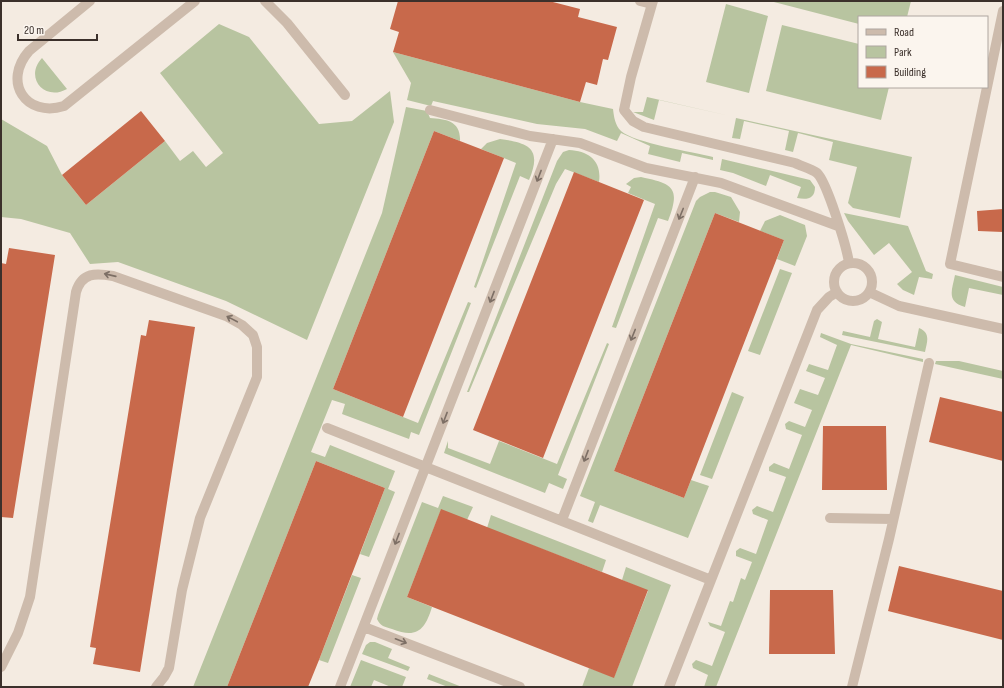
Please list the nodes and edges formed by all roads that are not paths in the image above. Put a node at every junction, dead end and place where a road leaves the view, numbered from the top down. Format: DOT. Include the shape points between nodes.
graph roads {
  1 [pos="90,1"];
  2 [pos="195,1"];
  3 [pos="265,1"];
  4 [pos="640,1"];
  5 [pos="653,3"];
  6 [pos="1003,11"];
  7 [pos="988,83"];
  8 [pos="987,88"];
  9 [pos="345,95"];
  10 [pos="430,110"];
  11 [pos="553,140"];
  12 [pos="695,177"];
  13 [pos="838,226"];
  14 [pos="849,263"];
  15 [pos="1003,277"];
  16 [pos="837,292"];
  17 [pos="869,292"];
  18 [pos="1003,329"];
  19 [pos="929,363"];
  20 [pos="327,428"];
  21 [pos="425,468"];
  22 [pos="830,518"];
  23 [pos="893,519"];
  24 [pos="562,520"];
  25 [pos="711,580"];
  26 [pos="364,627"];
  27 [pos="1,667"];
  28 [pos="156,687"];
  29 [pos="340,687"];
  30 [pos="520,687"];
  31 [pos="669,687"];
  32 [pos="852,687"];
  1 -- 2 [label="street" via="22,59 18,69 19,90 33,106 54,110 64,106"];
  3 -- 9 [label="street" via="287,23"];
  4 -- 5 [label="street"];
  5 -- 13 [label="street" via="624,110 633,121 644,127 795,163 817,173 825,184"];
  6 -- 7 [label="street"];
  8 -- 15 [label="street" via="950,264"];
  10 -- 11 [label="street"];
  11 -- 12 [label="street" via="580,143 646,168"];
  11 -- 21 [label="street, one-way"];
  12 -- 13 [label="street" via="721,183"];
  12 -- 24 [label="street, one-way"];
  13 -- 14 [label="street" via="848,250"];
  14 -- 16 [label="street" via="842,266 834,278"];
  14 -- 17 [label="street" via="856,262 869,270 872,285"];
  16 -- 17 [label="street" via="842,298 857,300"];
  16 -- 25 [label="street" via="818,310"];
  17 -- 18 [label="street" via="899,306"];
  19 -- 23 [label="street"];
  20 -- 21 [label="street"];
  21 -- 24 [label="street"];
  21 -- 26 [label="street, one-way"];
  22 -- 23 [label="street"];
  23 -- 32 [label="street"];
  24 -- 25 [label="street"];
  25 -- 31 [label="street"];
  26 -- 29 [label="street"];
  26 -- 30 [label="street, one-way"];
  28 -- 27 [label="street, one-way" via="169,668 182,590 200,518 257,377 257,347 253,335 226,316 98,273 88,276 79,283 76,292 30,597 18,633"];
}
